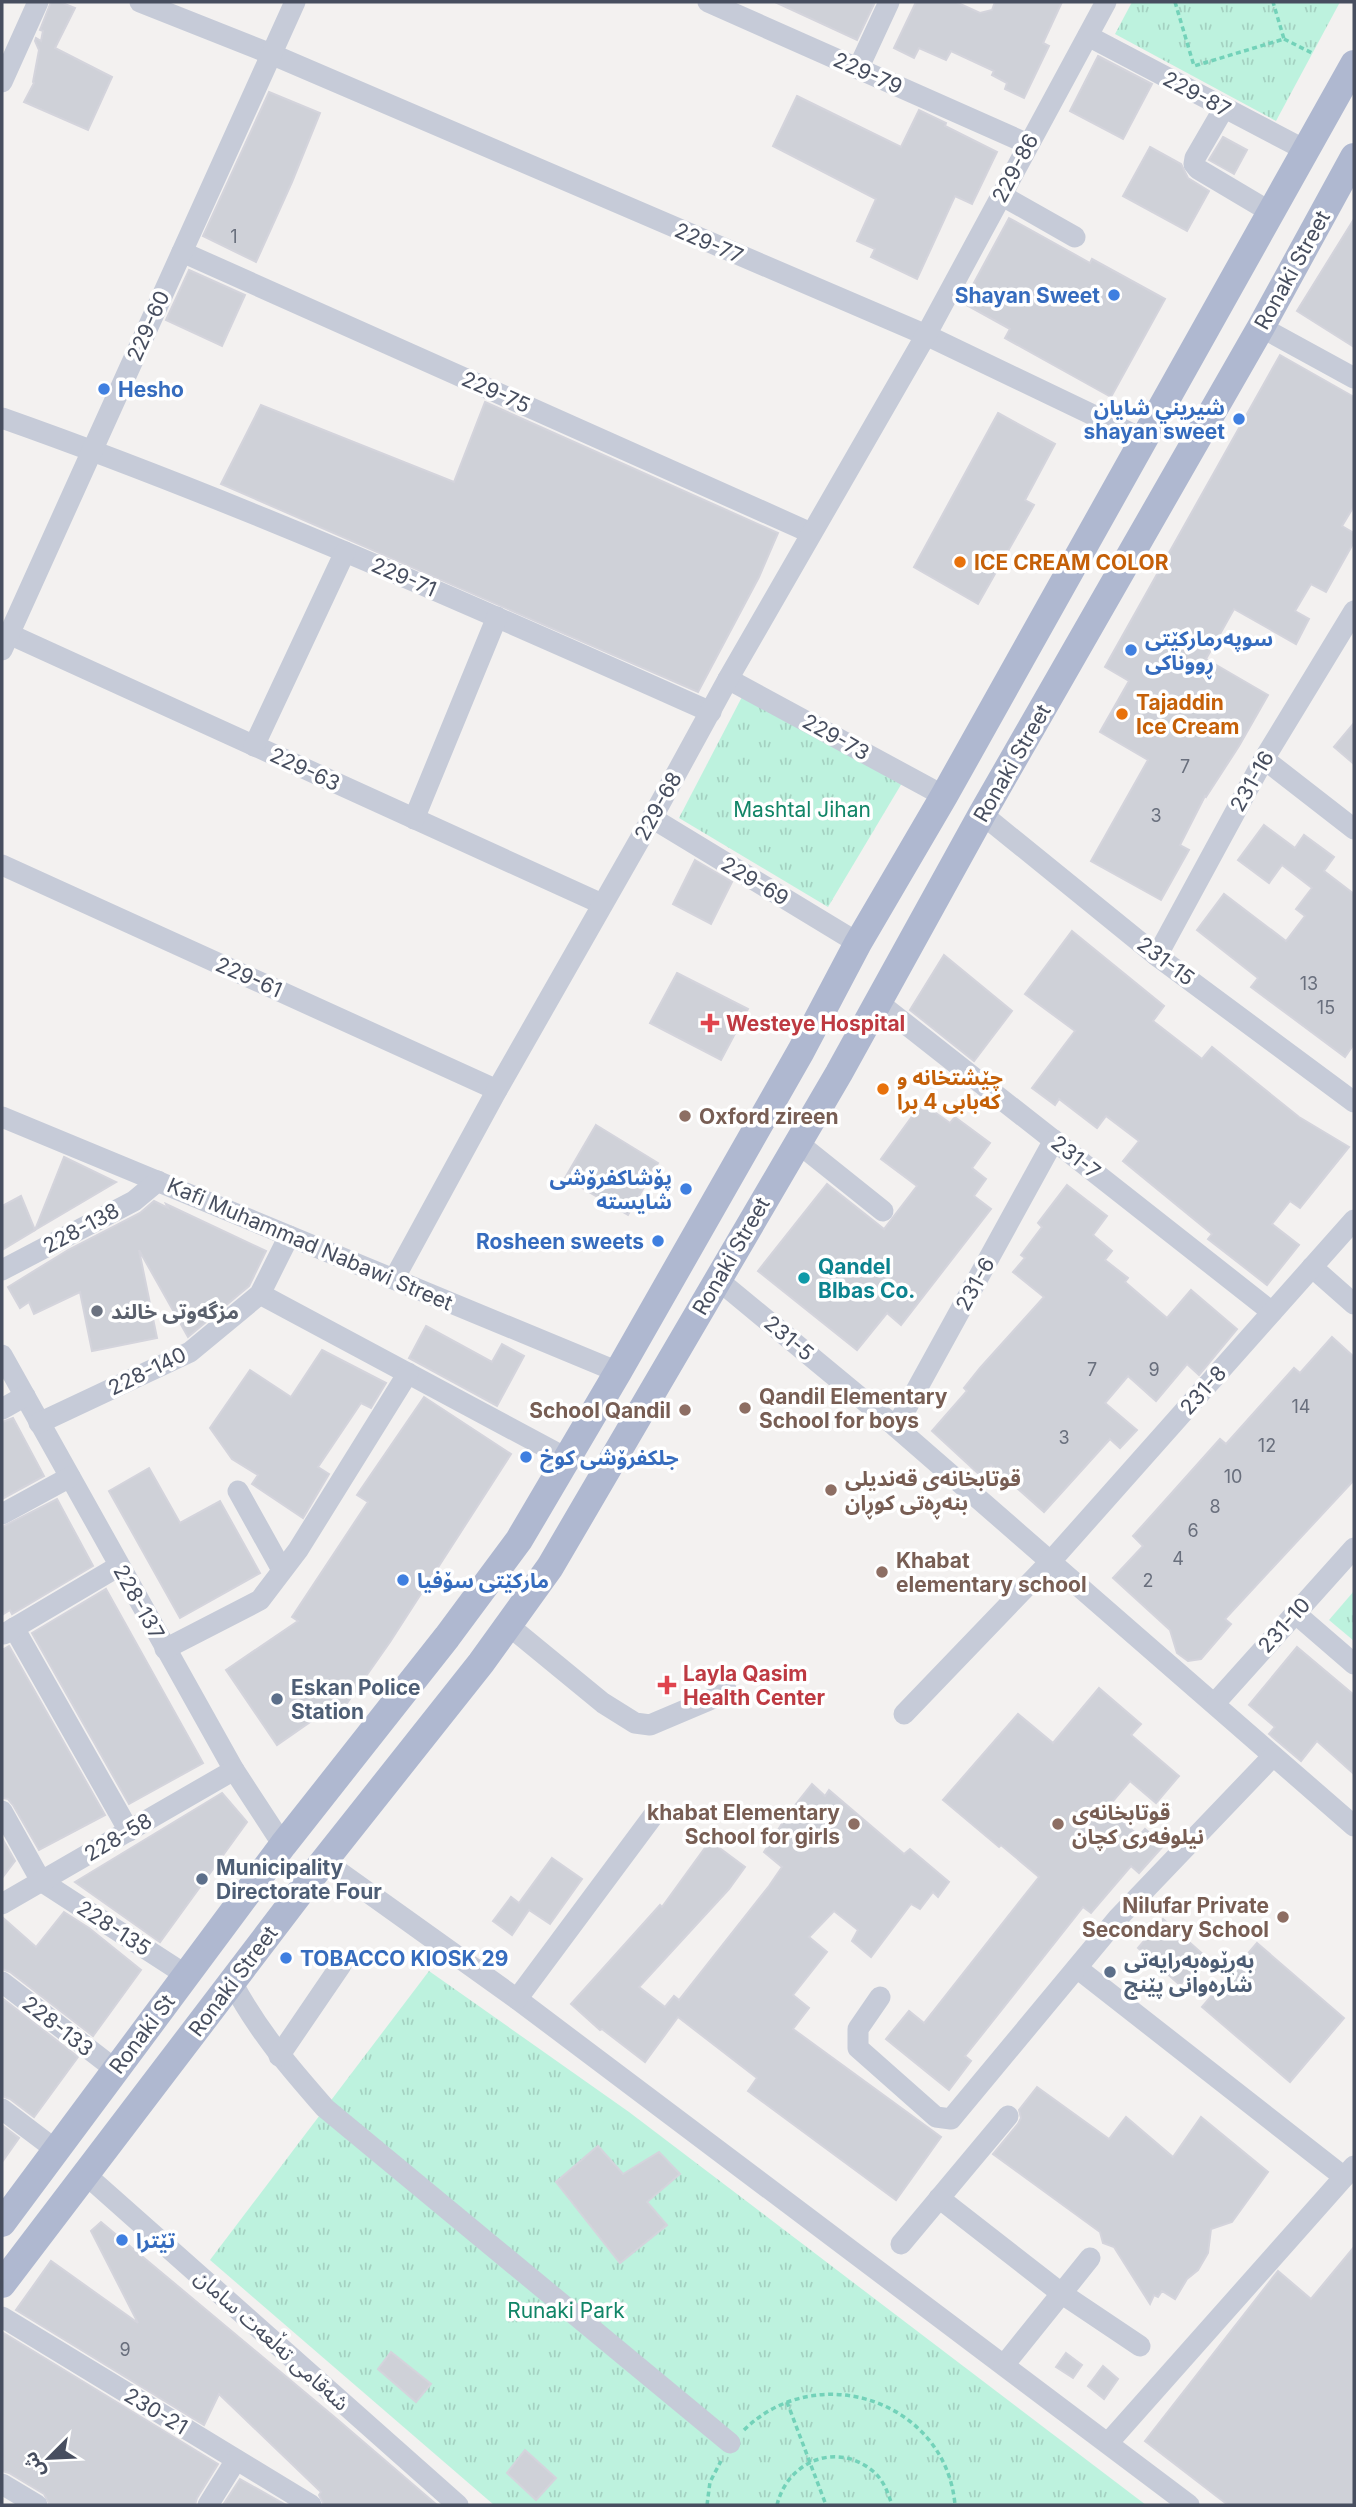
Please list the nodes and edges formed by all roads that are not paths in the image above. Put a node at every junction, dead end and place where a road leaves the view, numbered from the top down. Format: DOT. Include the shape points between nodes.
graph roads {
  1 [pos="38,2"];
  2 [pos="141,2"];
  3 [pos="295,2"];
  4 [pos="708,2"];
  5 [pos="889,2"];
  6 [pos="1106,2"];
  7 [pos="754,11"];
  8 [pos="1088,36"];
  9 [pos="271,54"];
  10 [pos="1354,64"];
  11 [pos="858,69"];
  12 [pos="2,82"];
  13 [pos="1224,108"];
  14 [pos="1028,144"];
  15 [pos="1307,151"];
  16 [pos="1354,158"];
  17 [pos="1001,195"];
  18 [pos="1272,213"];
  19 [pos="1075,237"];
  20 [pos="182,252"];
  21 [pos="1261,327"];
  22 [pos="926,335"];
  23 [pos="1354,378"];
  24 [pos="2,418"];
  25 [pos="1143,439"];
  26 [pos="93,450"];
  27 [pos="811,533"];
  28 [pos="345,552"];
  29 [pos="1354,611"];
  30 [pos="497,617"];
  31 [pos="5,642"];
  32 [pos="728,679"];
  33 [pos="711,712"];
  34 [pos="254,746"];
  35 [pos="1264,760"];
  36 [pos="944,796"];
  37 [pos="982,814"];
  38 [pos="652,818"];
  39 [pos="414,819"];
  40 [pos="1354,829"];
  41 [pos="2,865"];
  42 [pos="602,904"];
  43 [pos="858,943"];
  44 [pos="1157,956"];
  45 [pos="879,1003"];
  46 [pos="497,1090"];
  47 [pos="1354,1102"];
  48 [pos="2,1117"];
  49 [pos="1054,1140"];
  50 [pos="798,1143"];
  51 [pos="158,1181"];
  52 [pos="883,1211"];
  53 [pos="1354,1220"];
  54 [pos="289,1236"];
  55 [pos="1312,1267"];
  56 [pos="2,1270"];
  57 [pos="394,1279"];
  58 [pos="717,1279"];
  59 [pos="260,1294"];
  60 [pos="1354,1304"];
  61 [pos="1272,1312"];
  62 [pos="2,1355"];
  63 [pos="618,1372"];
  64 [pos="408,1373"];
  65 [pos="25,1396"];
  66 [pos="2,1409"];
  67 [pos="39,1423"];
  68 [pos="896,1427"];
  69 [pos="566,1458"];
  70 [pos="70,1477"];
  71 [pos="238,1490"];
  72 [pos="2,1514"];
  73 [pos="1354,1548"];
  74 [pos="1051,1561"];
  75 [pos="119,1566"];
  76 [pos="282,1570"];
  77 [pos="1295,1613"];
  78 [pos="508,1625"];
  79 [pos="8,1631"];
  80 [pos="447,1637"];
  81 [pos="165,1649"];
  82 [pos="481,1663"];
  83 [pos="1354,1664"];
  84 [pos="728,1692"];
  85 [pos="1215,1703"];
  86 [pos="904,1714"];
  87 [pos="1273,1756"];
  88 [pos="234,1770"];
  89 [pos="2,1811"];
  90 [pos="653,1816"];
  91 [pos="1354,1826"];
  92 [pos="129,1831"];
  93 [pos="283,1845"];
  94 [pos="324,1861"];
  95 [pos="41,1881"];
  96 [pos="2,1904"];
  97 [pos="341,1965"];
  98 [pos="1077,1968"];
  99 [pos="186,1975"];
  100 [pos="2,1982"];
  101 [pos="232,1982"];
  102 [pos="880,1997"];
  103 [pos="517,1999"];
  104 [pos="279,2056"];
  105 [pos="116,2070"];
  106 [pos="2,2109"];
  107 [pos="1008,2116"];
  108 [pos="56,2150"];
  109 [pos="1349,2172"];
  110 [pos="85,2174"];
  111 [pos="939,2198"];
  112 [pos="2,2223"];
  113 [pos="901,2244"];
  114 [pos="1090,2258"];
  115 [pos="4,2274"];
  116 [pos="1061,2293"];
  117 [pos="2,2317"];
  118 [pos="1140,2346"];
  119 [pos="1004,2365"];
  120 [pos="730,2443"];
  121 [pos="1108,2444"];
  122 [pos="236,2460"];
  123 [pos="2,2484"];
  124 [pos="37,2505"];
  125 [pos="208,2505"];
  126 [pos="311,2505"];
  127 [pos="458,2505"];
  128 [pos="1189,2505"];
  1 -- 12 [label="street"];
  2 -- 9 [label="street, 229-77"];
  3 -- 9 [label="street, 229-60"];
  4 -- 7 [label="street, 229-79"];
  5 -- 11 [label="street"];
  6 -- 8 [label="street, 229-86"];
  7 -- 11 [label="street, 229-79"];
  8 -- 13 [label="street, 229-87"];
  8 -- 14 [label="street, 229-86"];
  9 -- 20 [label="street, 229-60"];
  9 -- 22 [label="street, 229-77"];
  10 -- 15 [label="main road, Ronaki Street"];
  11 -- 14 [label="street, 229-79"];
  13 -- 15 [label="street, 229-87"];
  13 -- 18 [label="street" via="1194,164"];
  14 -- 17 [label="street, 229-86"];
  15 -- 18 [label="main road, Ronaki Street"];
  16 -- 21 [label="main road, Ronaki Street"];
  17 -- 19 [label="street"];
  17 -- 22 [label="street, 229-86"];
  18 -- 25 [label="main road, Ronaki Street"];
  20 -- 26 [label="street, 229-60"];
  20 -- 27 [label="street, 229-75"];
  21 -- 23 [label="street"];
  21 -- 37 [label="main road, Ronaki Street"];
  22 -- 25 [label="street, 229-77"];
  22 -- 27 [label="street, 229-68"];
  24 -- 26 [label="street, 229-71"];
  25 -- 36 [label="main road, Ronaki Street"];
  26 -- 28 [label="street, 229-71"];
  26 -- 31 [label="street, 229-60"];
  27 -- 32 [label="street, 229-68"];
  28 -- 30 [label="street, 229-71"];
  28 -- 34 [label="street"];
  29 -- 35 [label="street, 231-16"];
  30 -- 33 [label="street, 229-71"];
  30 -- 39 [label="street"];
  31 -- 34 [label="street, 229-63"];
  32 -- 33 [label="street, 229-68"];
  32 -- 36 [label="street, 229-73"];
  33 -- 38 [label="street, 229-68"];
  34 -- 39 [label="street, 229-63"];
  35 -- 40 [label="street"];
  35 -- 44 [label="street, 231-16"];
  36 -- 43 [label="main road, Ronaki Street"];
  37 -- 44 [label="street, 231-15"];
  37 -- 45 [label="main road, Ronaki Street"];
  38 -- 42 [label="street, 229-68"];
  38 -- 43 [label="street, 229-69"];
  39 -- 42 [label="street, 229-63"];
  41 -- 46 [label="street, 229-61"];
  42 -- 46 [label="street, 229-68"];
  43 -- 63 [label="main road, Ronaki Street"];
  44 -- 47 [label="street, 231-15"];
  45 -- 49 [label="street, 231-7"];
  45 -- 50 [label="main road, Ronaki Street"];
  46 -- 57 [label="street, 229-68"];
  48 -- 51 [label="street, Kafi Muhammad Nabawi Street"];
  49 -- 61 [label="street, 231-7"];
  49 -- 68 [label="street, 231-6"];
  50 -- 52 [label="street"];
  50 -- 58 [label="main road, Ronaki Street"];
  51 -- 54 [label="street, Kafi Muhammad Nabawi Street"];
  51 -- 56 [label="street, 228-138" via="134,1201"];
  53 -- 55 [label="street, 231-8"];
  54 -- 57 [label="street, Kafi Muhammad Nabawi Street"];
  54 -- 59 [label="street, 228-140"];
  55 -- 60 [label="street"];
  55 -- 61 [label="street, 231-8"];
  57 -- 63 [label="street, Kafi Muhammad Nabawi Street"];
  58 -- 68 [label="street, 231-5"];
  58 -- 78 [label="main road, Ronaki Street" via="550,1567"];
  59 -- 64 [label="street"];
  59 -- 67 [label="street, 228-140" via="190,1352"];
  61 -- 74 [label="street, 231-8"];
  62 -- 65 [label="street, 228-137"];
  63 -- 69 [label="main road, Ronaki Street"];
  64 -- 69 [label="street"];
  64 -- 76 [label="street"];
  65 -- 66 [label="street"];
  65 -- 67 [label="street, 228-137"];
  67 -- 70 [label="street, 228-137"];
  68 -- 74 [label="street, 231-5"];
  69 -- 80 [label="main road, Ronaki Street" via="519,1540"];
  70 -- 72 [label="street"];
  70 -- 75 [label="street, 228-137"];
  71 -- 76 [label="street"];
  73 -- 77 [label="street, 231-10"];
  74 -- 85 [label="street, 231-5"];
  74 -- 86 [label="street, 231-8"];
  75 -- 79 [label="street"];
  75 -- 81 [label="street, 228-137"];
  76 -- 81 [label="street" via="260,1600"];
  77 -- 83 [label="street"];
  77 -- 85 [label="street, 231-10"];
  78 -- 82 [label="main road, Ronaki Street"];
  78 -- 84 [label="street" via="603,1703 635,1723 650,1725"];
  79 -- 92 [label="street"];
  80 -- 82 [label="main road"];
  80 -- 93 [label="main road, Ronaki Street"];
  81 -- 88 [label="street, 228-137"];
  82 -- 94 [label="main road, Ronaki Street"];
  85 -- 87 [label="street, 231-5"];
  87 -- 91 [label="street, 231-5"];
  87 -- 98 [label="street" via="1118,1918"];
  88 -- 92 [label="street, 228-58"];
  88 -- 93 [label="street, 228-137"];
  89 -- 95 [label="street"];
  90 -- 103 [label="street"];
  92 -- 95 [label="street, 228-58"];
  93 -- 99 [label="main road, Ronaki St"];
  94 -- 101 [label="main road, Ronaki Street"];
  94 -- 103 [label="street"];
  95 -- 96 [label="street, 228-58"];
  95 -- 99 [label="street, 228-135"];
  97 -- 104 [label="street"];
  98 -- 102 [label="street" via="951,2119 936,2117 858,2048 858,2028"];
  98 -- 109 [label="street"];
  99 -- 105 [label="main road, Ronaki St"];
  100 -- 105 [label="street, 228-133"];
  101 -- 104 [label="street" via="248,2014"];
  101 -- 110 [label="main road, Ronaki Street"];
  103 -- 119 [label="street"];
  104 -- 120 [label="street" via="326,2108"];
  105 -- 108 [label="main road, Ronaki St"];
  106 -- 108 [label="street"];
  107 -- 111 [label="street"];
  108 -- 112 [label="main road, Ronaki St"];
  109 -- 121 [label="street"];
  110 -- 115 [label="main road, Ronaki Street"];
  110 -- 127 [label="street, شەقامی تەڵعەت سامان"];
  111 -- 113 [label="street"];
  111 -- 116 [label="street"];
  114 -- 116 [label="street"];
  116 -- 118 [label="street"];
  116 -- 119 [label="street"];
  117 -- 122 [label="street, 230-21"];
  119 -- 121 [label="street"];
  121 -- 128 [label="street"];
  122 -- 125 [label="street"];
  122 -- 126 [label="street, 230-21"];
  123 -- 124 [label="street"];
}
